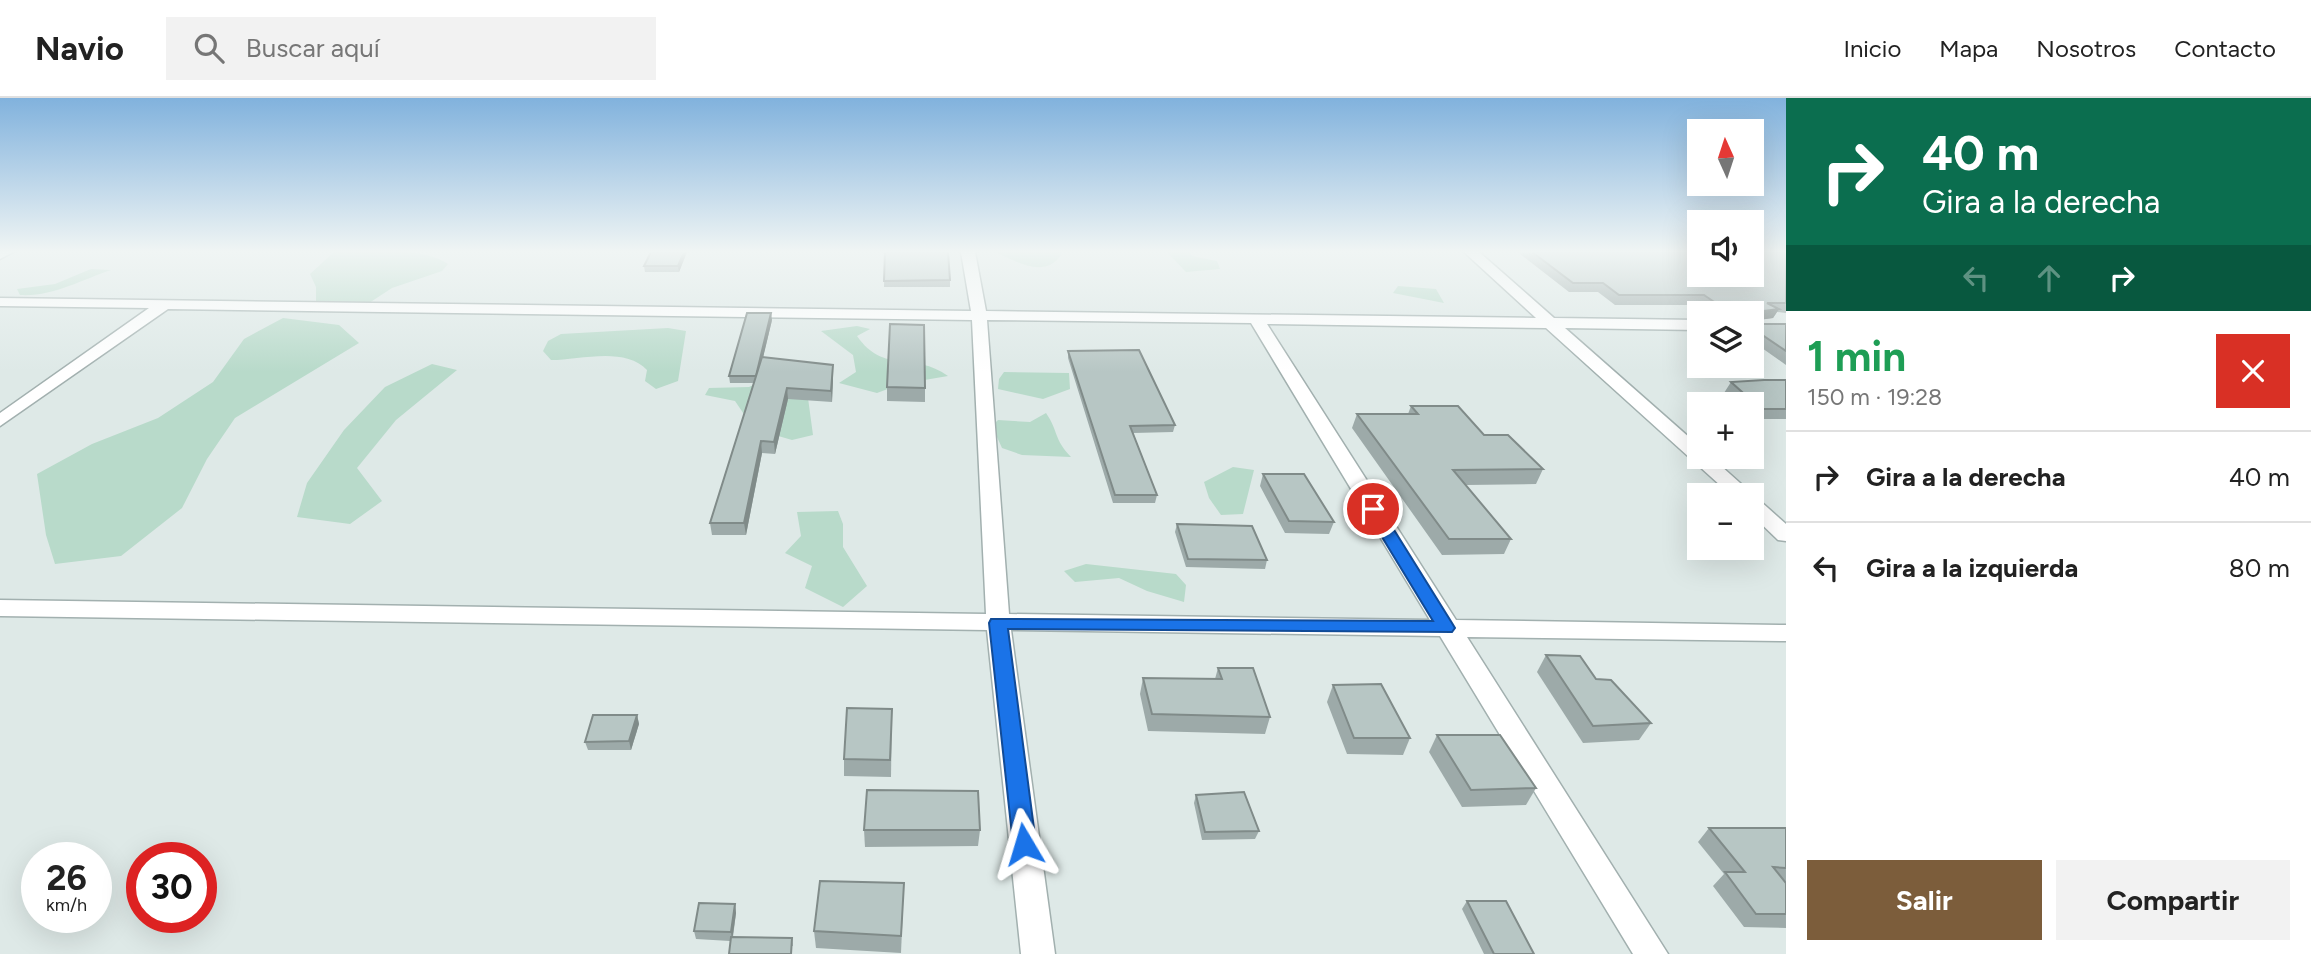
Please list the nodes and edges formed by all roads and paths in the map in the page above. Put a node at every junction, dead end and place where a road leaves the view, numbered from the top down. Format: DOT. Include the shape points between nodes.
graph roads {
  1 [pos="975,292"];
  2 [pos="1517,292"];
  3 [pos="0,302"];
  4 [pos="165,304"];
  5 [pos="979,316"];
  6 [pos="1256,319"];
  7 [pos="1552,323"];
  8 [pos="1687,325"];
  9 [pos="0,421"];
  10 [pos="1687,446"];
  11 [pos="1713,469"];
  12 [pos="1728,483"];
  13 [pos="1764,515"];
  14 [pos="1786,535"];
  15 [pos="0,608"];
  16 [pos="998,623"];
  17 [pos="1446,628"];
  18 [pos="1786,633"];
  19 [pos="1038,954"];
  20 [pos="1651,954"];
  1 -- 5 [label="street"];
  2 -- 7 [label="street"];
  3 -- 4 [label="street"];
  4 -- 5 [label="street"];
  4 -- 9 [label="street"];
  5 -- 6 [label="street"];
  5 -- 16 [label="street"];
  6 -- 7 [label="street"];
  6 -- 17 [label="street"];
  7 -- 8 [label="street"];
  7 -- 10 [label="street"];
  11 -- 12 [label="street"];
  13 -- 14 [label="street"];
  15 -- 16 [label="street"];
  16 -- 17 [label="street"];
  16 -- 19 [label="street"];
  17 -- 18 [label="street"];
  17 -- 20 [label="street"];
}
